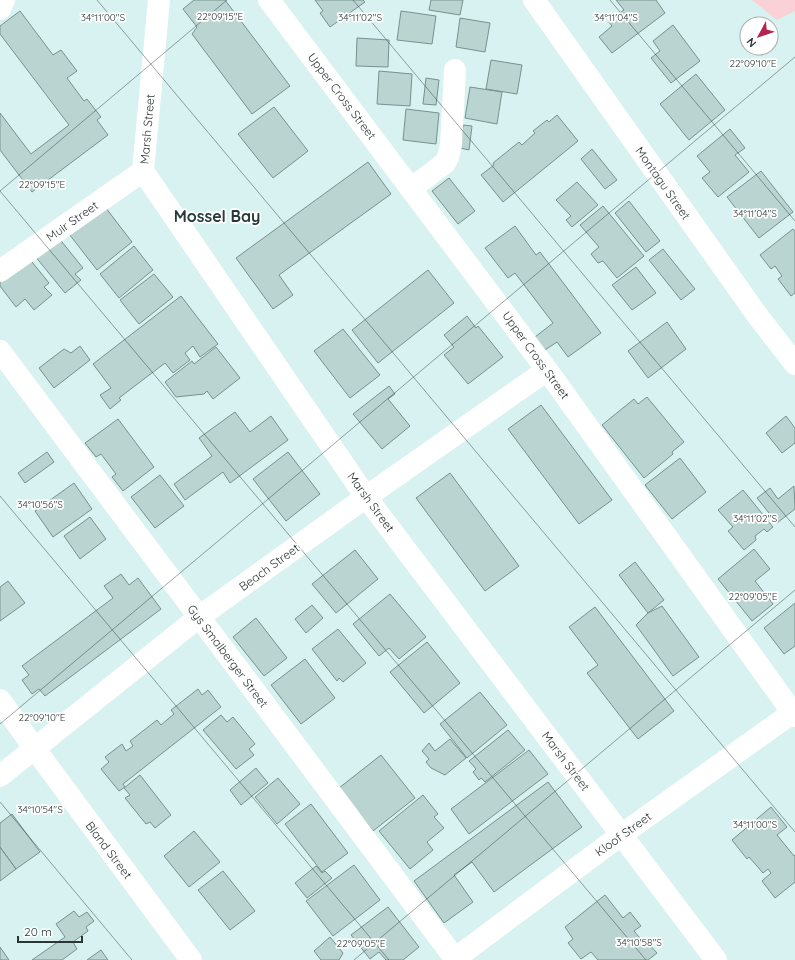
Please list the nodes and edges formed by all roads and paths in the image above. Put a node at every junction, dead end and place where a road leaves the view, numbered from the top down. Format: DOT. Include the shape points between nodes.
graph roads {
  1 [pos="4,0"];
  2 [pos="159,0"];
  3 [pos="269,0"];
  4 [pos="534,0"];
  5 [pos="0,9"];
  6 [pos="455,70"];
  7 [pos="143,171"];
  8 [pos="412,188"];
  9 [pos="0,271"];
  10 [pos="0,351"];
  11 [pos="795,364"];
  12 [pos="547,370"];
  13 [pos="366,497"];
  14 [pos="199,617"];
  15 [pos="0,700"];
  16 [pos="794,713"];
  17 [pos="35,749"];
  18 [pos="0,776"];
  19 [pos="621,835"];
  20 [pos="191,960"];
  21 [pos="455,960"];
  22 [pos="716,960"];
  1 -- 5 [label="street"];
  2 -- 7 [label="street, Marsh Street"];
  3 -- 8 [label="street, Upper Cross Street"];
  4 -- 11 [label="street, Montagu Street" via="757,315"];
  6 -- 8 [label="street" via="451,145 448,157 445,163"];
  7 -- 9 [label="street, Muir Street"];
  7 -- 13 [label="street, Marsh Street"];
  8 -- 12 [label="street, Upper Cross Street"];
  10 -- 14 [label="street, Gys Smalberger Street"];
  12 -- 13 [label="street, Beach Street"];
  12 -- 16 [label="street, Upper Cross Street"];
  13 -- 14 [label="street, Beach Street"];
  13 -- 19 [label="street, Marsh Street"];
  14 -- 17 [label="street, Beach Street"];
  14 -- 21 [label="street, Gys Smalberger Street"];
  15 -- 17 [label="street, Bland Street"];
  16 -- 19 [label="street, Kloof Street"];
  17 -- 18 [label="street, Beach Street"];
  17 -- 20 [label="street, Bland Street"];
  19 -- 21 [label="street, Kloof Street"];
  19 -- 22 [label="street, Marsh Street"];
}
